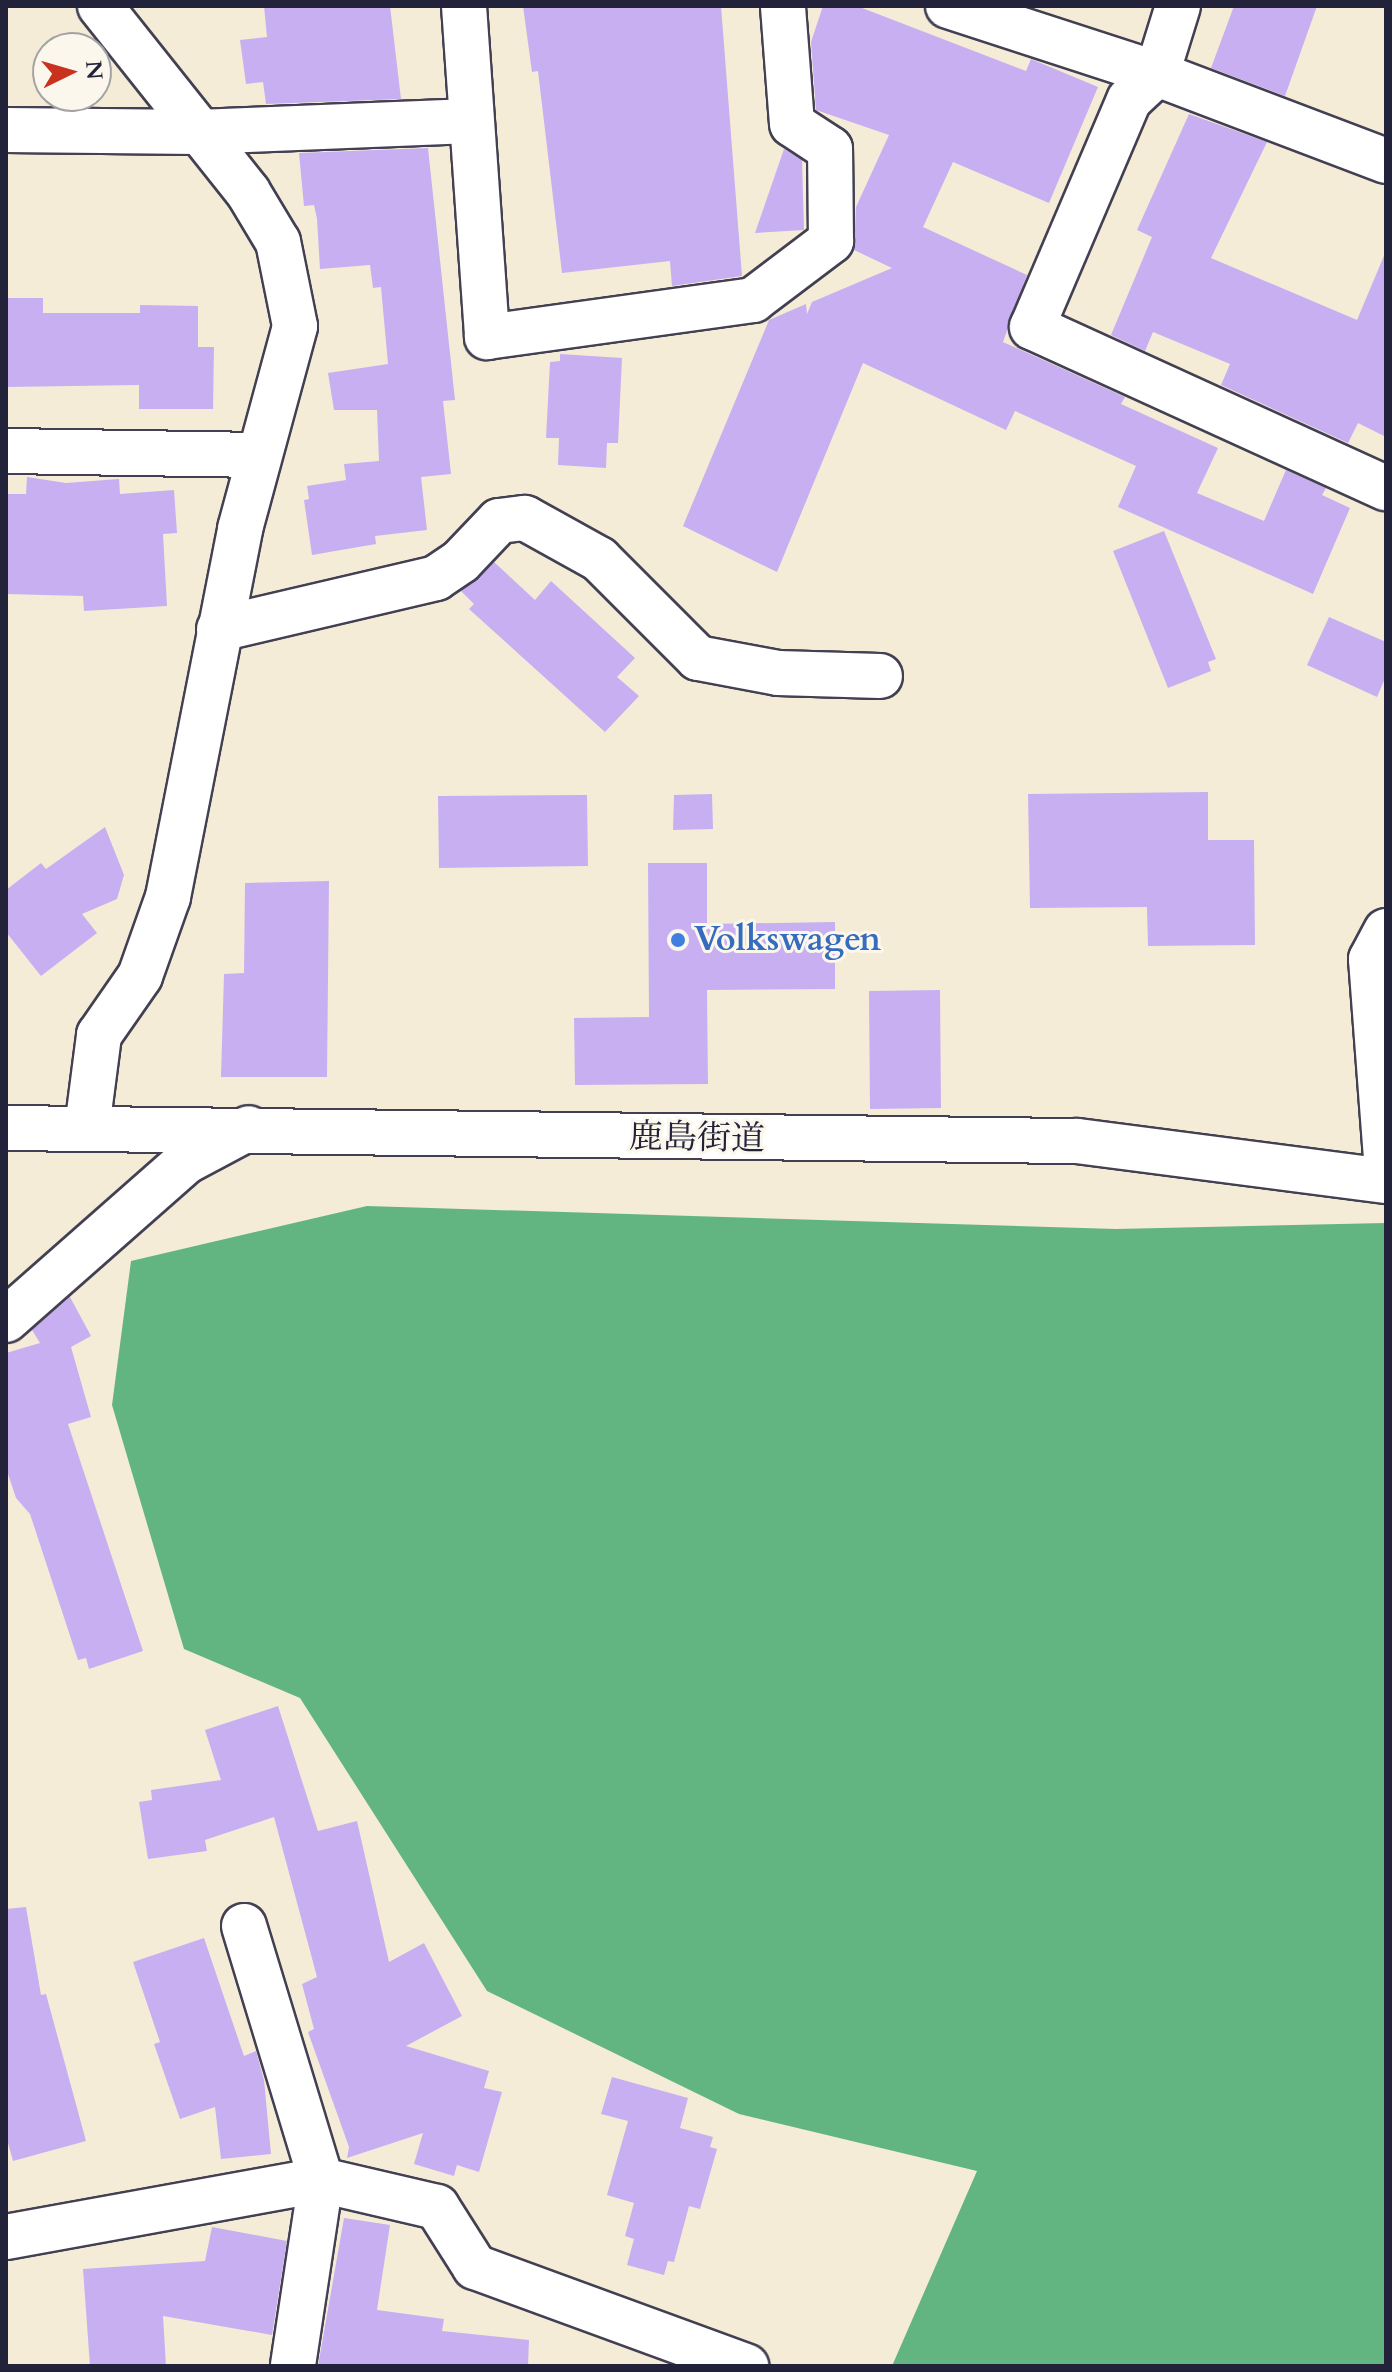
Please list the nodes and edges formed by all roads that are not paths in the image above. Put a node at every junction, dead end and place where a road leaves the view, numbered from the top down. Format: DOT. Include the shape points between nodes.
graph roads {
  1 [pos="100,6"];
  2 [pos="464,6"];
  3 [pos="783,6"];
  4 [pos="948,6"];
  5 [pos="1178,6"];
  6 [pos="1157,74"];
  7 [pos="471,121"];
  8 [pos="6,130"];
  9 [pos="198,132"];
  10 [pos="1386,161"];
  11 [pos="6,451"];
  12 [pos="258,455"];
  13 [pos="1386,488"];
  14 [pos="219,629"];
  15 [pos="880,676"];
  16 [pos="1386,931"];
  17 [pos="6,1128"];
  18 [pos="87,1128"];
  19 [pos="249,1128"];
  20 [pos="1386,1159"];
  21 [pos="1386,1181"];
  22 [pos="6,1320"];
  23 [pos="244,1926"];
  24 [pos="321,2180"];
  25 [pos="6,2237"];
  26 [pos="293,2366"];
  27 [pos="746,2366"];
  1 -- 9 [label="street"];
  2 -- 7 [label="street"];
  3 -- 7 [label="street" via="792,124 830,149 831,241 753,300 487,337"];
  4 -- 6 [label="street"];
  5 -- 6 [label="street"];
  6 -- 10 [label="street"];
  6 -- 13 [label="street" via="1129,100 1032,327"];
  7 -- 9 [label="street"];
  8 -- 9 [label="street"];
  9 -- 12 [label="street" via="248,192 278,242 292,293 295,326"];
  11 -- 12 [label="street"];
  12 -- 14 [label="street"];
  14 -- 15 [label="street" via="436,578 461,561 499,521 525,518 599,559 698,658 778,673"];
  14 -- 18 [label="street" via="168,897 140,976 99,1035"];
  16 -- 20 [label="street" via="1371,959"];
  17 -- 18 [label="street, 鹿島街道"];
  18 -- 19 [label="street, 鹿島街道"];
  19 -- 21 [label="street, 鹿島街道" via="1077,1141"];
  19 -- 22 [label="street" via="185,1162"];
  23 -- 24 [label="street"];
  24 -- 25 [label="street"];
  24 -- 26 [label="street"];
  24 -- 27 [label="street" via="437,2207 475,2267"];
}
